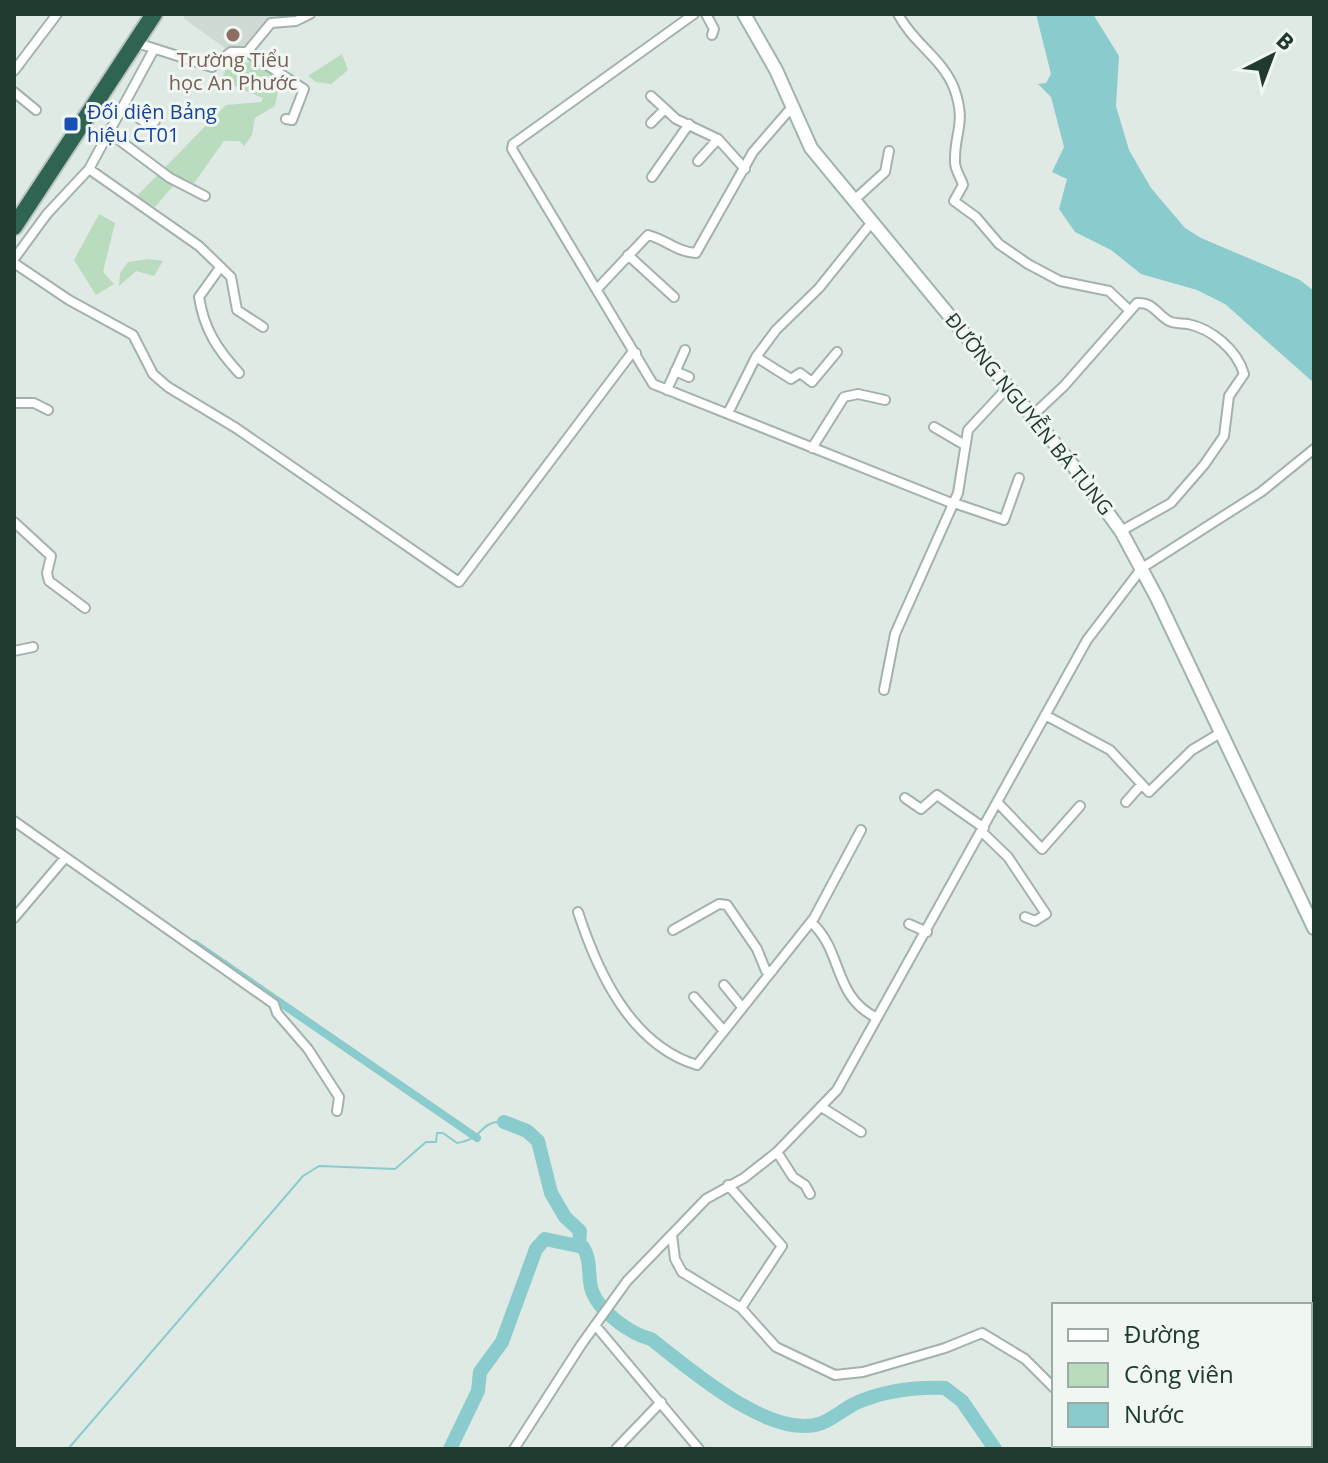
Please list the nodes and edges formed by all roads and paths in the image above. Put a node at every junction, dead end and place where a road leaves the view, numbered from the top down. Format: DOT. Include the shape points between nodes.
graph roads {
  1 [pos="57,14"];
  2 [pos="154,14"];
  3 [pos="310,14"];
  4 [pos="694,14"];
  5 [pos="706,14"];
  6 [pos="744,14"];
  7 [pos="898,14"];
  8 [pos="712,35"];
  9 [pos="134,42"];
  10 [pos="153,51"];
  11 [pos="247,52"];
  12 [pos="14,71"];
  13 [pos="14,92"];
  14 [pos="651,96"];
  15 [pos="124,107"];
  16 [pos="792,107"];
  17 [pos="665,109"];
  18 [pos="36,110"];
  19 [pos="154,118"];
  20 [pos="286,119"];
  21 [pos="651,123"];
  22 [pos="689,124"];
  23 [pos="111,134"];
  24 [pos="718,139"];
  25 [pos="889,151"];
  26 [pos="698,161"];
  27 [pos="89,169"];
  28 [pos="745,169"];
  29 [pos="652,177"];
  30 [pos="205,196"];
  31 [pos="853,201"];
  32 [pos="872,222"];
  33 [pos="14,227"];
  34 [pos="628,255"];
  35 [pos="14,261"];
  36 [pos="219,269"];
  37 [pos="597,289"];
  38 [pos="674,297"];
  39 [pos="1129,310"];
  40 [pos="263,327"];
  41 [pos="685,350"];
  42 [pos="837,352"];
  43 [pos="636,353"];
  44 [pos="756,357"];
  45 [pos="675,371"];
  46 [pos="239,373"];
  47 [pos="689,377"];
  48 [pos="1008,387"];
  49 [pos="667,390"];
  50 [pos="885,400"];
  51 [pos="14,403"];
  52 [pos="48,410"];
  53 [pos="728,413"];
  54 [pos="1032,416"];
  55 [pos="934,427"];
  56 [pos="963,444"];
  57 [pos="812,448"];
  58 [pos="1314,449"];
  59 [pos="1019,478"];
  60 [pos="954,503"];
  61 [pos="14,522"];
  62 [pos="1121,531"];
  63 [pos="1142,568"];
  64 [pos="85,608"];
  65 [pos="33,647"];
  66 [pos="14,651"];
  67 [pos="884,690"];
  68 [pos="1045,715"];
  69 [pos="1226,740"];
  70 [pos="1141,785"];
  71 [pos="905,798"];
  72 [pos="1126,802"];
  73 [pos="998,803"];
  74 [pos="1080,806"];
  75 [pos="14,821"];
  76 [pos="861,830"];
  77 [pos="983,830"];
  78 [pos="65,858"];
  79 [pos="578,912"];
  80 [pos="1025,917"];
  81 [pos="14,918"];
  82 [pos="811,922"];
  83 [pos="909,924"];
  84 [pos="1314,928"];
  85 [pos="673,930"];
  86 [pos="927,932"];
  87 [pos="773,970"];
  88 [pos="724,985"];
  89 [pos="694,997"];
  90 [pos="742,1007"];
  91 [pos="877,1018"];
  92 [pos="724,1031"];
  93 [pos="823,1108"];
  94 [pos="337,1111"];
  95 [pos="861,1132"];
  96 [pos="777,1152"];
  97 [pos="728,1185"];
  98 [pos="810,1194"];
  99 [pos="672,1235"];
  100 [pos="741,1308"];
  101 [pos="597,1322"];
  102 [pos="1052,1386"];
  103 [pos="661,1402"];
  104 [pos="514,1449"];
  105 [pos="616,1449"];
  106 [pos="699,1449"];
  1 -- 12 [label="street"];
  2 -- 9 [label="highway"];
  3 -- 11 [label="street" via="271,23"];
  4 -- 37 [label="street" via="511,146"];
  5 -- 8 [label="street"];
  6 -- 16 [label="main road, ĐƯỜNG NGUYỄN BÁ TÙNG"];
  7 -- 39 [label="street" via="940,62 954,91 961,125 955,165 963,185 954,201 1028,264 1060,281 1109,291"];
  9 -- 10 [label="street"];
  9 -- 33 [label="highway"];
  10 -- 11 [label="street" via="162,49 212,67 231,52"];
  10 -- 15 [label="street"];
  11 -- 20 [label="street" via="304,89 292,120"];
  13 -- 18 [label="street"];
  14 -- 17 [label="street"];
  15 -- 19 [label="street" via="148,125"];
  15 -- 23 [label="street"];
  16 -- 28 [label="street"];
  16 -- 31 [label="main road, ĐƯỜNG NGUYỄN BÁ TÙNG" via="811,148"];
  17 -- 21 [label="street"];
  17 -- 22 [label="street"];
  22 -- 24 [label="street"];
  22 -- 29 [label="street"];
  23 -- 27 [label="street"];
  23 -- 30 [label="street"];
  24 -- 26 [label="street"];
  24 -- 28 [label="street"];
  25 -- 31 [label="street" via="885,172"];
  27 -- 35 [label="street" via="47,214"];
  27 -- 36 [label="street" via="199,246"];
  28 -- 34 [label="street" via="696,253 680,252 666,240 648,235"];
  31 -- 32 [label="main road, ĐƯỜNG NGUYỄN BÁ TÙNG"];
  32 -- 44 [label="street"];
  32 -- 48 [label="main road, ĐƯỜNG NGUYỄN BÁ TÙNG"];
  34 -- 37 [label="street"];
  34 -- 38 [label="street"];
  35 -- 43 [label="street" via="69,300 133,335 153,374 168,387 459,582"];
  36 -- 40 [label="street" via="234,282 237,310"];
  36 -- 46 [label="street" via="199,297 202,315 208,333"];
  37 -- 43 [label="street"];
  39 -- 54 [label="street"];
  39 -- 62 [label="street" via="1144,302 1171,322 1218,338 1244,374 1229,396 1224,436 1204,465 1171,503"];
  41 -- 45 [label="street"];
  42 -- 44 [label="street" via="812,382 800,373 791,379"];
  43 -- 49 [label="street" via="653,384"];
  44 -- 53 [label="street"];
  45 -- 47 [label="street"];
  45 -- 49 [label="street"];
  48 -- 54 [label="main road, ĐƯỜNG NGUYỄN BÁ TÙNG"];
  48 -- 56 [label="street" via="976,417"];
  49 -- 53 [label="street"];
  50 -- 57 [label="street" via="858,394 844,397"];
  51 -- 52 [label="street" via="34,403"];
  53 -- 57 [label="street"];
  54 -- 62 [label="main road, ĐƯỜNG NGUYỄN BÁ TÙNG"];
  55 -- 56 [label="street"];
  56 -- 60 [label="street"];
  57 -- 60 [label="street"];
  58 -- 63 [label="street" via="1261,492"];
  59 -- 60 [label="street" via="1004,520"];
  60 -- 67 [label="street" via="899,623"];
  61 -- 64 [label="street" via="52,558 49,581"];
  62 -- 63 [label="main road, ĐƯỜNG NGUYỄN BÁ TÙNG"];
  63 -- 68 [label="street" via="1087,640"];
  63 -- 69 [label="main road, ĐƯỜNG NGUYỄN BÁ TÙNG"];
  65 -- 66 [label="street"];
  68 -- 70 [label="street" via="1110,750"];
  68 -- 73 [label="street"];
  69 -- 70 [label="street" via="1192,750 1149,792"];
  69 -- 84 [label="main road, ĐƯỜNG NGUYỄN BÁ TÙNG"];
  70 -- 72 [label="street"];
  71 -- 77 [label="street" via="921,809 937,795"];
  73 -- 74 [label="street" via="1042,849"];
  73 -- 77 [label="street"];
  75 -- 78 [label="street"];
  76 -- 82 [label="street"];
  77 -- 80 [label="street" via="1046,914 1035,921"];
  77 -- 86 [label="street"];
  78 -- 81 [label="street"];
  78 -- 94 [label="street" via="274,1004 339,1097"];
  79 -- 92 [label="street" via="595,960 619,1002 659,1047 697,1065"];
  82 -- 87 [label="street"];
  82 -- 91 [label="street" via="830,944 848,996"];
  83 -- 86 [label="street"];
  85 -- 87 [label="street" via="723,904 748,934 766,971"];
  86 -- 91 [label="street"];
  87 -- 90 [label="street"];
  88 -- 90 [label="street"];
  89 -- 92 [label="street"];
  90 -- 92 [label="street"];
  91 -- 93 [label="street"];
  93 -- 95 [label="street"];
  93 -- 96 [label="street"];
  96 -- 97 [label="street"];
  96 -- 98 [label="street"];
  97 -- 99 [label="street" via="706,1199"];
  97 -- 100 [label="street" via="781,1244"];
  99 -- 100 [label="street" via="682,1272"];
  99 -- 101 [label="street" via="627,1281"];
  100 -- 102 [label="street" via="776,1347 835,1375 863,1372 982,1333 1025,1359"];
  101 -- 103 [label="street"];
  101 -- 104 [label="street"];
  103 -- 105 [label="street"];
  103 -- 106 [label="street"];
}
